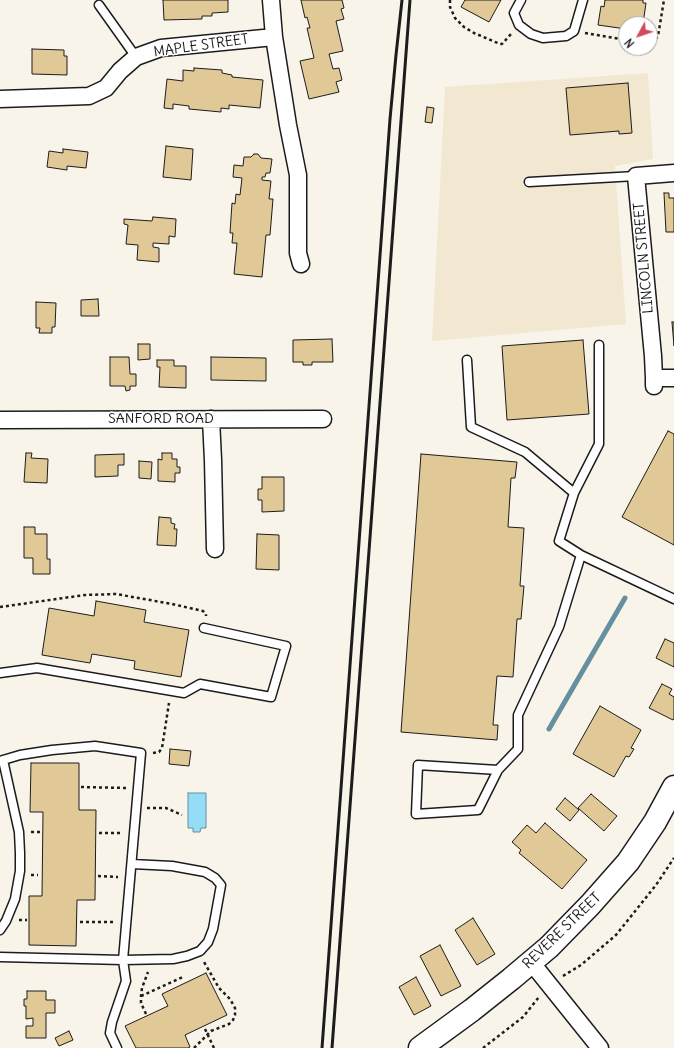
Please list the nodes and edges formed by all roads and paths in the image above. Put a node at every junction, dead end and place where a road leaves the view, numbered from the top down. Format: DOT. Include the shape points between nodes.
graph roads {
  1 [pos="271,0"];
  2 [pos="450,0"];
  3 [pos="521,0"];
  4 [pos="583,0"];
  5 [pos="664,0"];
  6 [pos="99,5"];
  7 [pos="519,25"];
  8 [pos="574,31"];
  9 [pos="658,36"];
  10 [pos="274,37"];
  11 [pos="618,39"];
  12 [pos="136,57"];
  13 [pos="0,100"];
  14 [pos="674,173"];
  15 [pos="636,176"];
  16 [pos="529,182"];
  17 [pos="301,264"];
  18 [pos="599,345"];
  19 [pos="467,360"];
  20 [pos="674,378"];
  21 [pos="323,419"];
  22 [pos="0,420"];
  23 [pos="211,420"];
  24 [pos="574,493"];
  25 [pos="215,550"];
  26 [pos="581,555"];
  27 [pos="674,599"];
  28 [pos="0,608"];
  29 [pos="204,628"];
  30 [pos="0,673"];
  31 [pos="171,691"];
  32 [pos="141,753"];
  33 [pos="2,760"];
  34 [pos="498,770"];
  35 [pos="81,787"];
  36 [pos="674,787"];
  37 [pos="111,788"];
  38 [pos="136,808"];
  39 [pos="182,815"];
  40 [pos="99,833"];
  41 [pos="110,833"];
  42 [pos="674,858"];
  43 [pos="132,864"];
  44 [pos="98,876"];
  45 [pos="107,876"];
  46 [pos="80,922"];
  47 [pos="104,922"];
  48 [pos="0,930"];
  49 [pos="198,952"];
  50 [pos="0,957"];
  51 [pos="153,959"];
  52 [pos="123,960"];
  53 [pos="531,962"];
  54 [pos="182,977"];
  55 [pos="560,979"];
  56 [pos="141,996"];
  57 [pos="540,997"];
  58 [pos="146,1014"];
  59 [pos="205,1029"];
  60 [pos="208,1034"];
  61 [pos="117,1048"];
  62 [pos="194,1048"];
  63 [pos="214,1048"];
  64 [pos="420,1048"];
  65 [pos="483,1048"];
  66 [pos="600,1048"];
  1 -- 10 [label="street"];
  2 -- 7 [label="path" via="455,18 464,27 500,44"];
  3 -- 7 [label="lane" via="514,13"];
  4 -- 8 [label="lane"];
  5 -- 9 [label="path"];
  6 -- 12 [label="lane"];
  7 -- 8 [label="lane" via="531,34 544,38 566,36"];
  8 -- 11 [label="path"];
  10 -- 12 [label="street, MAPLE STREET" via="161,48"];
  10 -- 17 [label="street" via="298,175 298,253"];
  12 -- 13 [label="street, MAPLE STREET" via="106,88 90,96"];
  14 -- 15 [label="street"];
  15 -- 16 [label="lane"];
  15 -- 20 [label="street, LINCOLN STREET" via="654,382"];
  18 -- 24 [label="lane" via="599,444"];
  19 -- 24 [label="lane" via="471,427 525,452"];
  21 -- 23 [label="street, SANFORD ROAD"];
  22 -- 23 [label="street, SANFORD ROAD"];
  23 -- 25 [label="street"];
  24 -- 26 [label="lane" via="559,541"];
  26 -- 27 [label="lane"];
  26 -- 34 [label="lane" via="560,627 518,716 518,749"];
  28 -- 29 [label="path" via="85,595 116,594 203,611 206,614"];
  29 -- 31 [label="lane" via="286,646 271,697 200,684 184,693"];
  30 -- 31 [label="lane" via="37,668"];
  31 -- 32 [label="path" via="162,748 159,752"];
  32 -- 33 [label="lane" via="95,746 52,750"];
  32 -- 38 [label="lane"];
  33 -- 48 [label="lane" via="19,832 20,865 15,899"];
  34 -- 34 [label="lane" via="418,765 416,814 478,810"];
  35 -- 37 [label="path"];
  36 -- 53 [label="street, REVERE STREET" via="655,822 628,862 590,905"];
  38 -- 39 [label="path" via="166,808"];
  38 -- 43 [label="lane"];
  40 -- 41 [label="path"];
  42 -- 55 [label="path" via="656,885 616,934 581,965"];
  43 -- 49 [label="lane" via="172,866 206,872 221,885 213,929 208,942"];
  43 -- 52 [label="lane"];
  44 -- 45 [label="path"];
  46 -- 47 [label="path"];
  49 -- 51 [label="lane" via="173,959"];
  49 -- 60 [label="path" via="219,988 235,1008 235,1015 229,1024"];
  50 -- 52 [label="lane"];
  51 -- 52 [label="lane"];
  51 -- 56 [label="path"];
  52 -- 61 [label="lane" via="126,981 110,1033"];
  53 -- 64 [label="street, REVERE STREET"];
  53 -- 66 [label="street"];
  54 -- 56 [label="path"];
  56 -- 58 [label="path"];
  57 -- 65 [label="path" via="523,1017"];
  59 -- 60 [label="path"];
  60 -- 62 [label="path"];
  60 -- 63 [label="path"];
}
